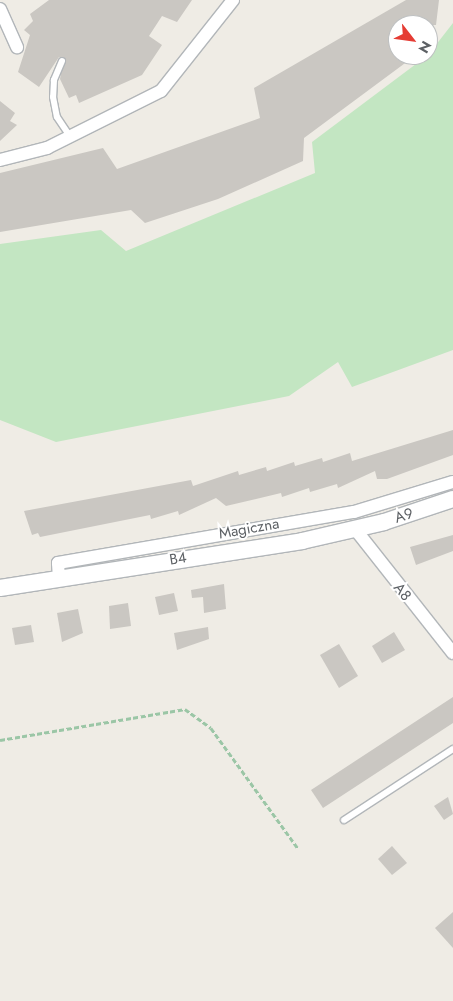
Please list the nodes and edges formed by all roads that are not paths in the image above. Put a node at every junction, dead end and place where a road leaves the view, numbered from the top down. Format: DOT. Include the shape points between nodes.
graph roads {
  1 [pos="10,0"];
  2 [pos="233,0"];
  3 [pos="0,8"];
  4 [pos="17,47"];
  5 [pos="62,61"];
  6 [pos="70,136"];
  7 [pos="0,160"];
  8 [pos="453,482"];
  9 [pos="453,500"];
  10 [pos="355,529"];
  11 [pos="59,578"];
  12 [pos="0,588"];
  13 [pos="453,653"];
  14 [pos="453,749"];
  15 [pos="344,820"];
  1 -- 3 [label="street"];
  2 -- 6 [label="street" via="171,83"];
  3 -- 4 [label="street"];
  5 -- 6 [label="lane" via="54,80 53,97 57,117"];
  6 -- 7 [label="street" via="47,148"];
  8 -- 11 [label="street, Magiczna" via="354,512 58,563"];
  9 -- 10 [label="street, A9"];
  10 -- 11 [label="street, B4"];
  10 -- 13 [label="street, A8"];
  11 -- 12 [label="street, B4"];
  14 -- 15 [label="lane"];
}
